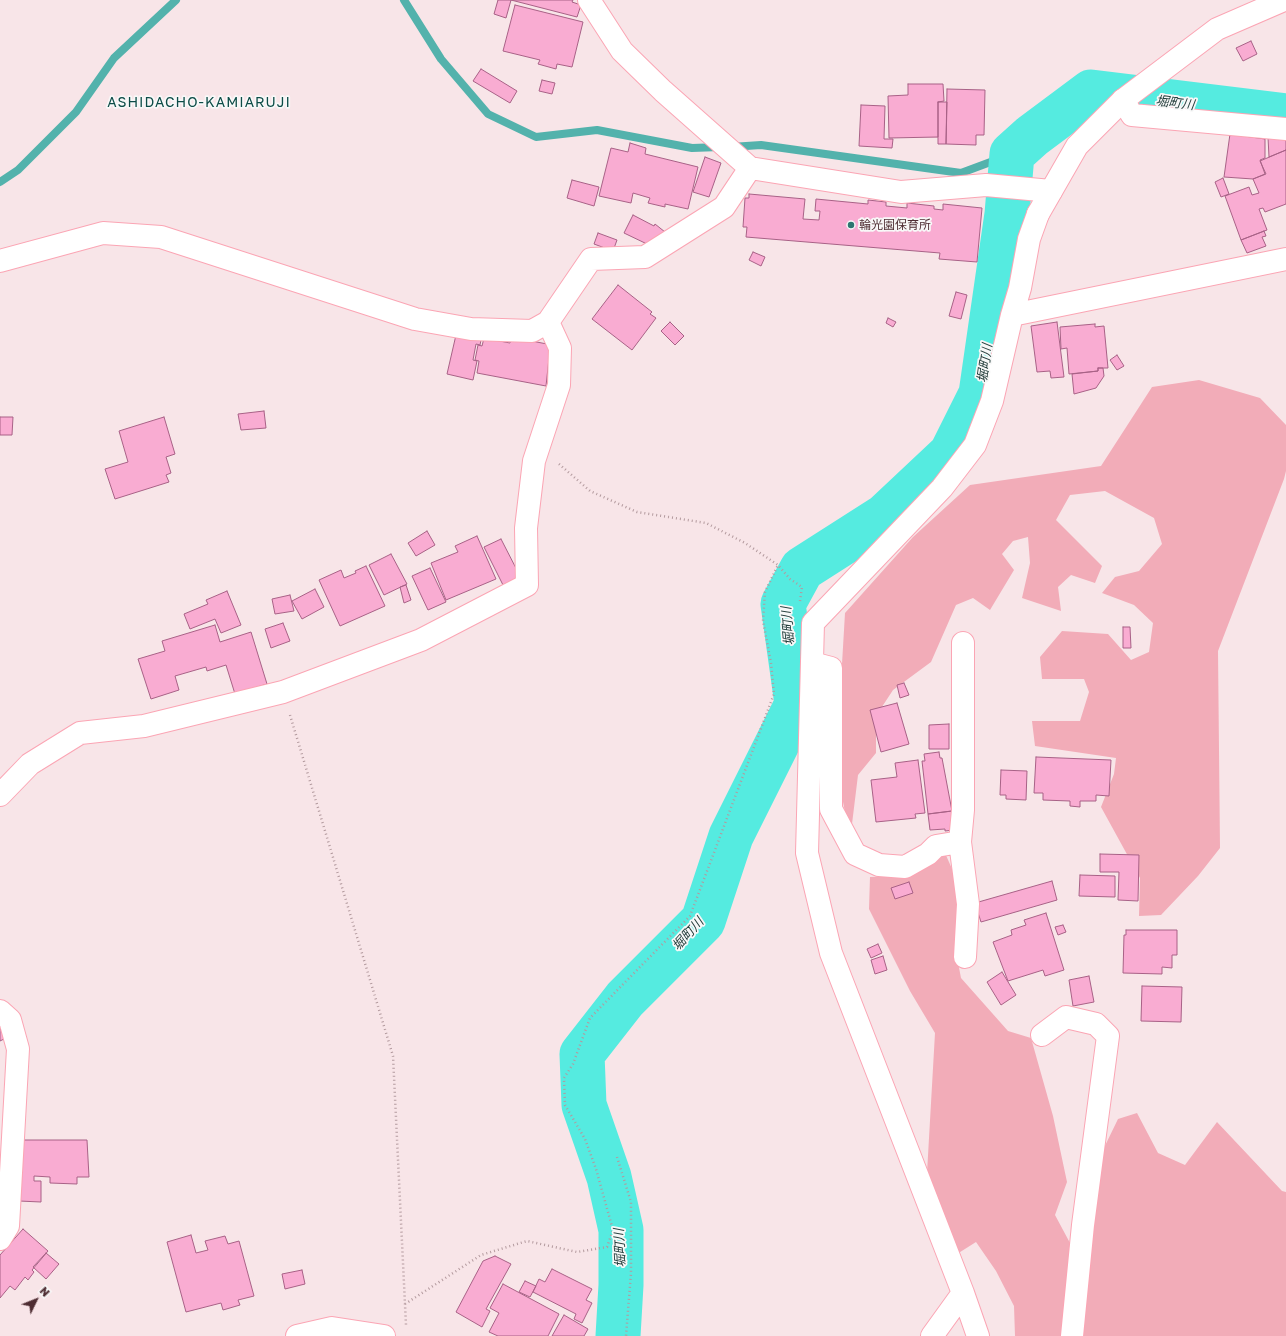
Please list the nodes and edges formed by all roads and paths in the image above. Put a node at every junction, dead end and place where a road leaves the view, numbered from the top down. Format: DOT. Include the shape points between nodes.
graph roads {
  1 [pos="589,0"];
  2 [pos="1284,0"];
  3 [pos="1123,100"];
  4 [pos="1286,129"];
  5 [pos="750,168"];
  6 [pos="1051,192"];
  7 [pos="1286,260"];
  8 [pos="0,261"];
  9 [pos="1012,314"];
  10 [pos="548,322"];
  11 [pos="543,433"];
  12 [pos="778,565"];
  13 [pos="800,602"];
  14 [pos="962,643"];
  15 [pos="812,663"];
  16 [pos="283,692"];
  17 [pos="0,795"];
  18 [pos="960,842"];
  19 [pos="965,957"];
  20 [pos="0,1011"];
  21 [pos="1042,1035"];
  22 [pos="617,1157"];
  23 [pos="0,1239"];
  24 [pos="963,1293"];
  25 [pos="405,1304"];
  26 [pos="406,1328"];
  27 [pos="297,1336"];
  28 [pos="384,1336"];
  29 [pos="626,1336"];
  30 [pos="932,1336"];
  31 [pos="978,1336"];
  32 [pos="1072,1336"];
  1 -- 5 [label="street" via="622,52"];
  2 -- 3 [label="street" via="1218,29"];
  3 -- 4 [label="street" via="1132,115"];
  3 -- 6 [label="street" via="1077,146"];
  5 -- 6 [label="street" via="901,192 986,185"];
  5 -- 10 [label="street" via="724,207 645,256 591,259"];
  6 -- 9 [label="street" via="1038,214 1029,239 1020,288"];
  7 -- 9 [label="street"];
  8 -- 10 [label="street" via="102,233 160,237 415,319 471,329 532,331"];
  9 -- 15 [label="street" via="992,401 975,445 942,488 813,623"];
  10 -- 11 [label="street" via="560,348 559,386"];
  11 -- 12 [label="path" via="560,465 590,491 637,512 706,523 745,543"];
  11 -- 16 [label="street" via="534,461 526,528 527,585 421,640"];
  12 -- 13 [label="path" via="790,579 802,587"];
  12 -- 25 [label="path" via="765,592 763,622 774,694 690,916 590,1018 573,1064 564,1078 565,1105 585,1139 613,1230 607,1248 577,1252 526,1241 481,1255"];
  14 -- 18 [label="street" via="963,810"];
  15 -- 18 [label="street" via="831,668 831,809 855,854 879,864 905,867 928,854 936,846"];
  15 -- 24 [label="street" via="806,853 831,953"];
  16 -- 17 [label="street" via="144,726 80,733 30,764"];
  16 -- 25 [label="path" via="393,1056"];
  18 -- 19 [label="street" via="968,904"];
  20 -- 23 [label="street" via="10,1020 18,1048 8,1226"];
  21 -- 32 [label="street" via="1066,1017 1096,1024 1108,1036 1083,1226"];
  22 -- 29 [label="path" via="631,1202 632,1273"];
  24 -- 30 [label="street"];
  24 -- 31 [label="street"];
  25 -- 26 [label="path"];
  27 -- 28 [label="street" via="332,1328"];
}
